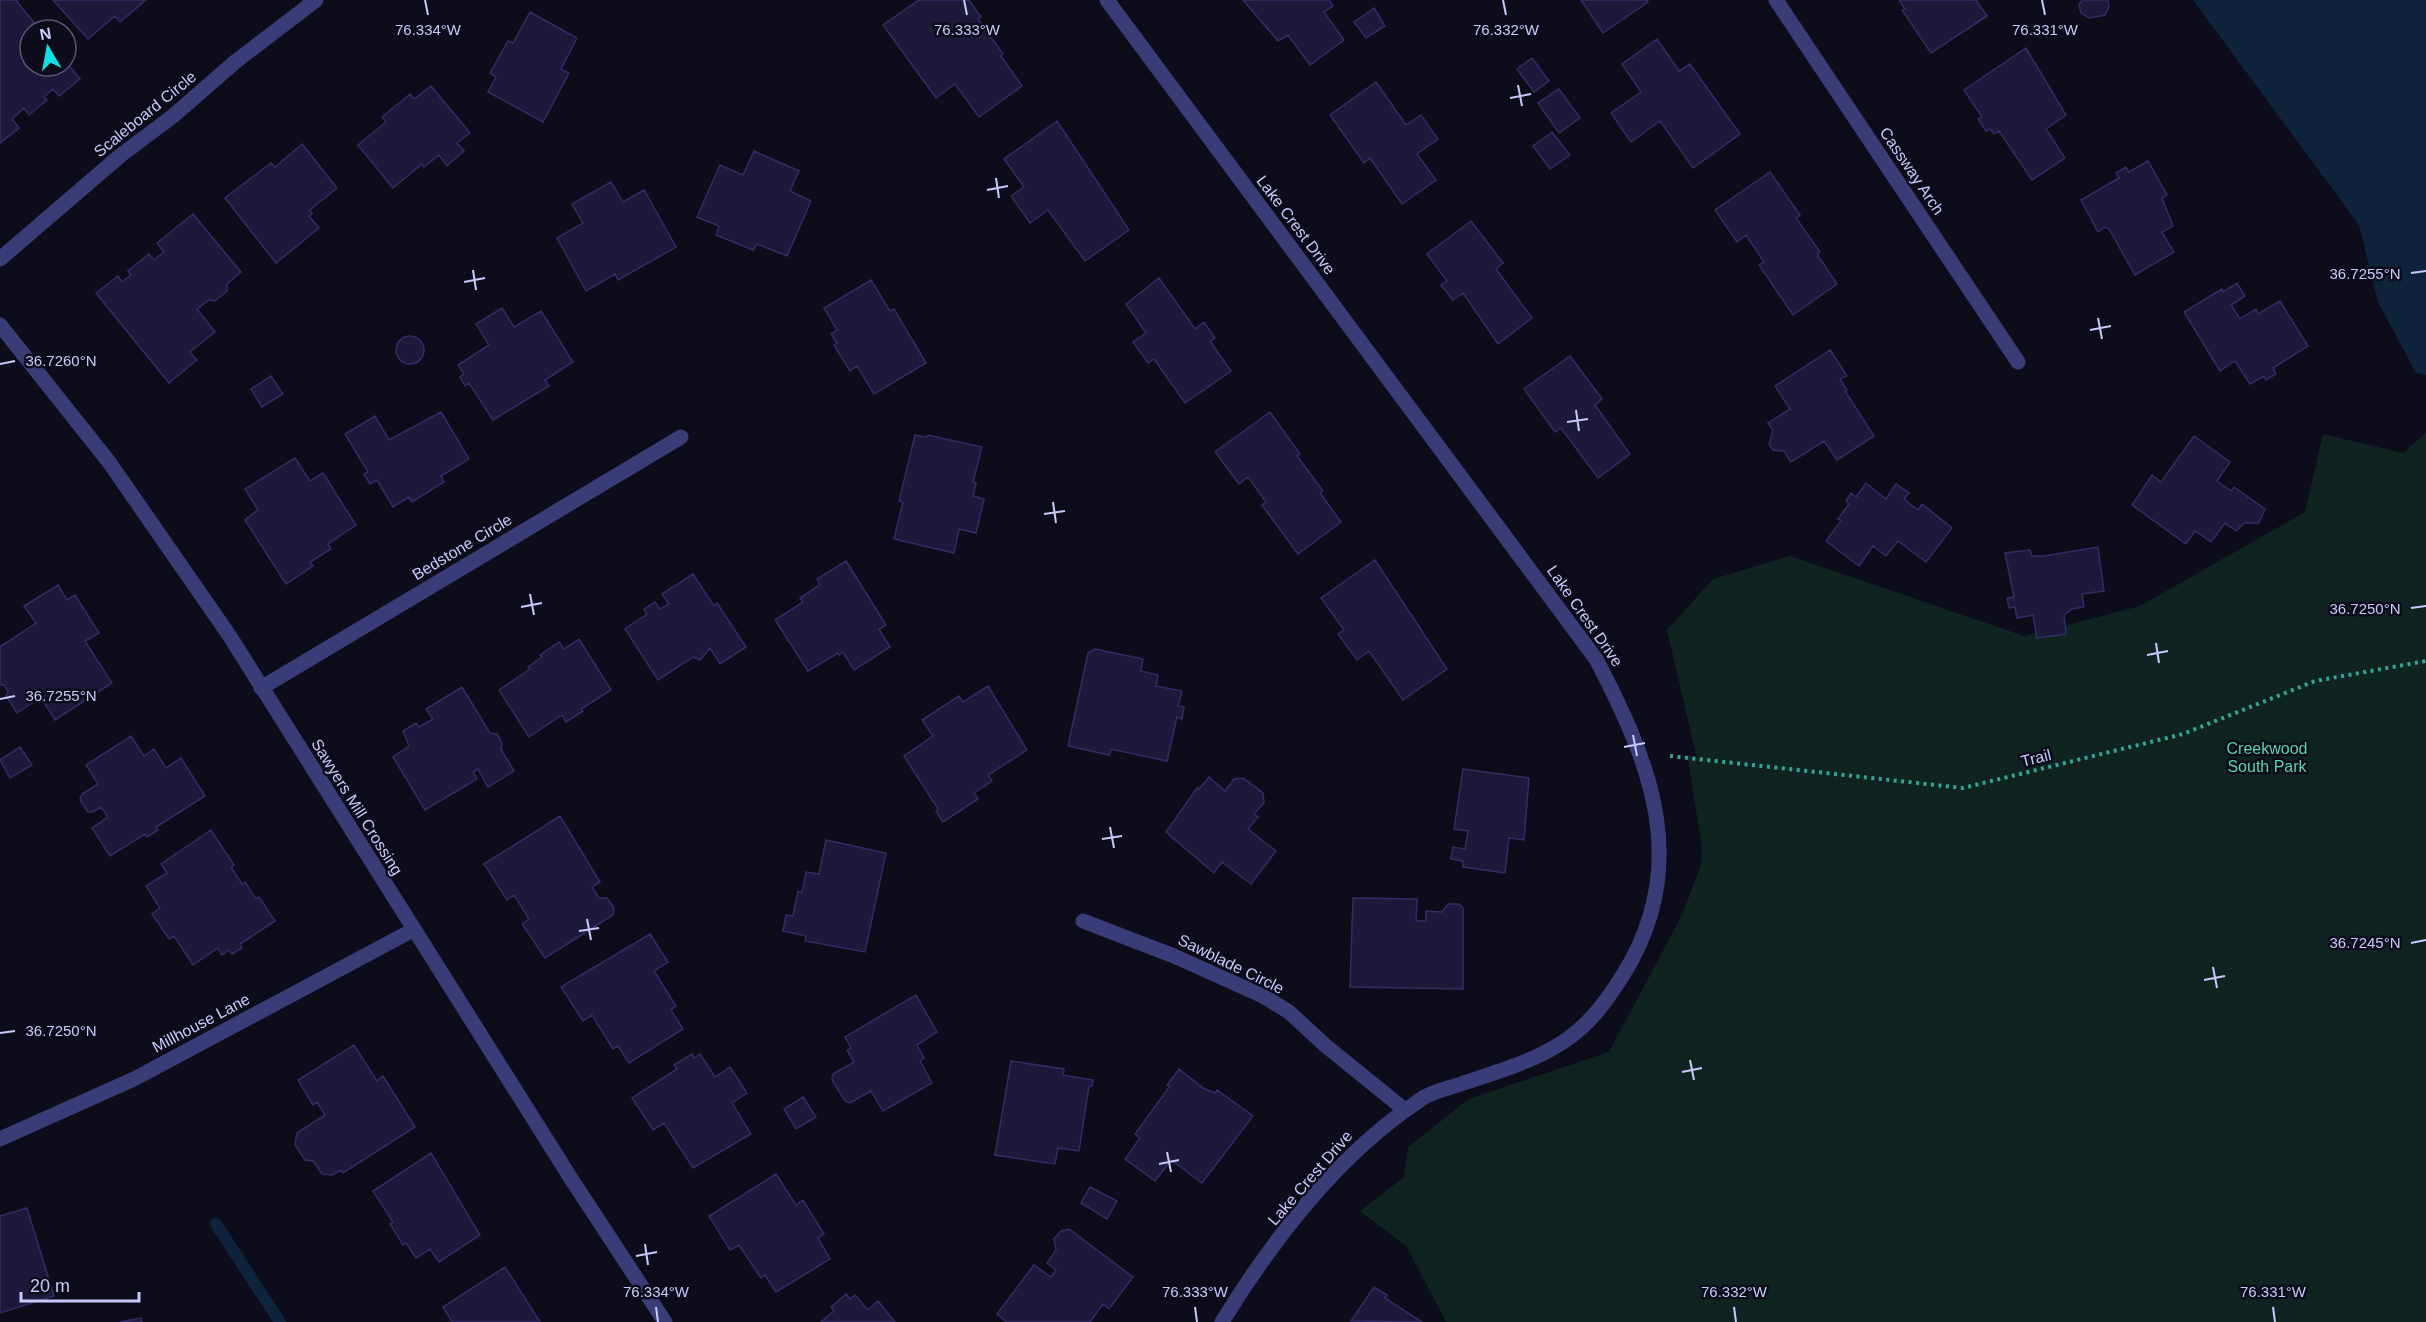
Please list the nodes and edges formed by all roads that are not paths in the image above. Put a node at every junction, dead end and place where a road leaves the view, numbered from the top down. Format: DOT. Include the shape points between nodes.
graph roads {
  1 [pos="315,0"];
  2 [pos="1107,0"];
  3 [pos="1776,0"];
  4 [pos="0,259"];
  5 [pos="0,325"];
  6 [pos="2018,362"];
  7 [pos="681,436"];
  8 [pos="261,688"];
  9 [pos="1083,921"];
  10 [pos="413,930"];
  11 [pos="1405,1110"];
  12 [pos="0,1139"];
  13 [pos="666,1322"];
  14 [pos="1222,1322"];
  1 -- 4 [label="street, Scaleboard Circle" via="121,155"];
  2 -- 11 [label="street, Lake Crest Drive" via="1596,659 1627,718 1650,783 1659,829 1660,875 1649,923 1636,955 1602,1009 1563,1042 1522,1063 1423,1097"];
  3 -- 6 [label="street, Cassway Arch"];
  5 -- 8 [label="street, Sawyers Mill Crossing" via="109,462 229,635"];
  7 -- 8 [label="street, Bedstone Circle"];
  8 -- 10 [label="street, Sawyers Mill Crossing"];
  9 -- 11 [label="street, Sawblade Circle" via="1263,996 1289,1012"];
  10 -- 12 [label="street, Millhouse Lane" via="134,1079"];
  10 -- 13 [label="street, Sawyers Mill Crossing"];
  11 -- 14 [label="street, Lake Crest Drive" via="1362,1143 1292,1222"];
}
